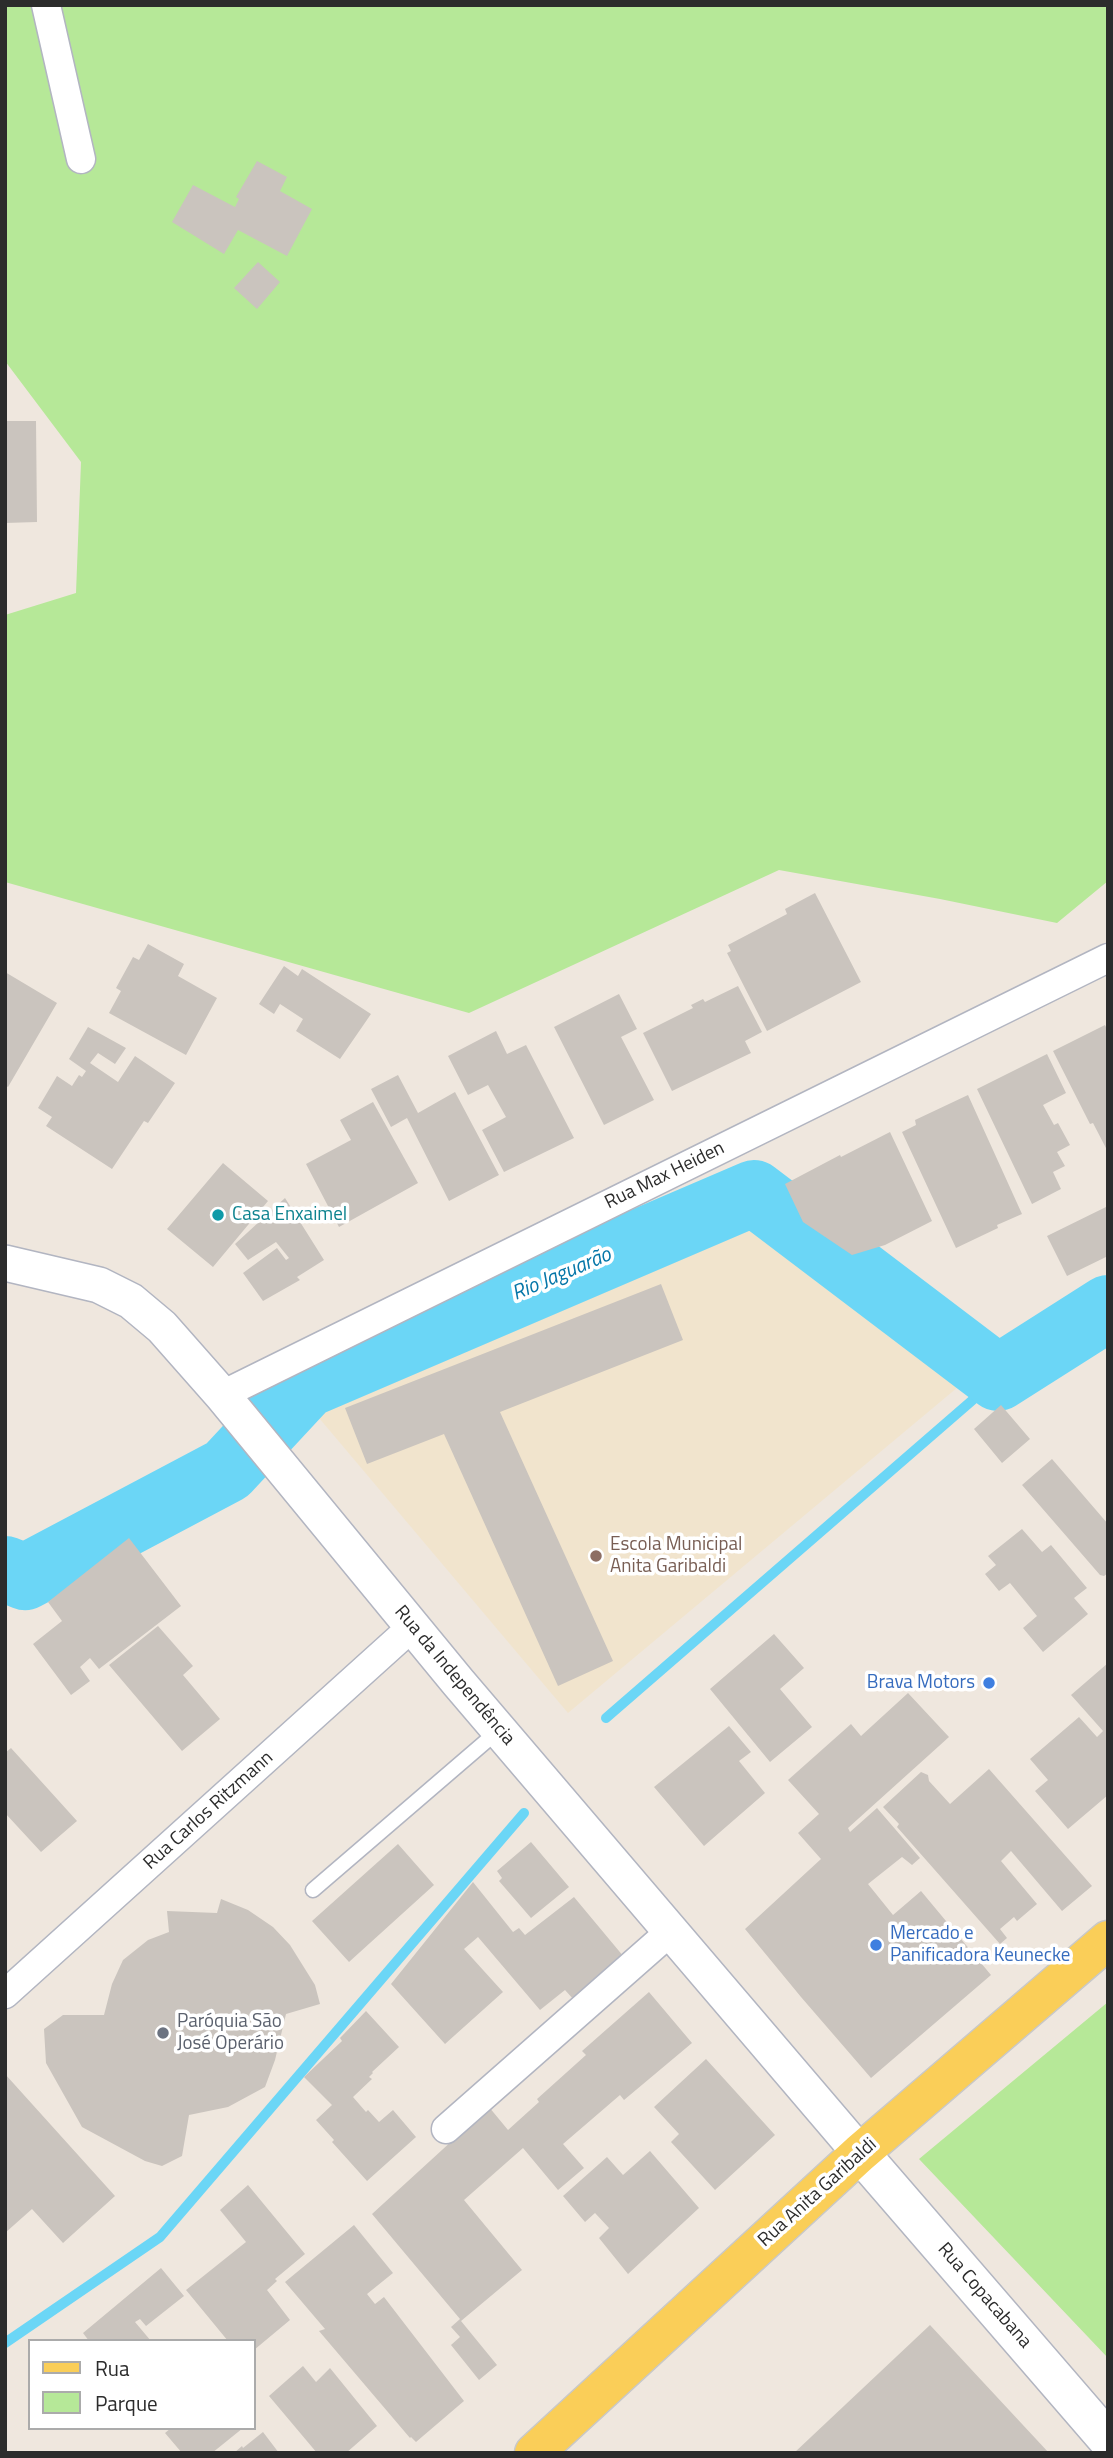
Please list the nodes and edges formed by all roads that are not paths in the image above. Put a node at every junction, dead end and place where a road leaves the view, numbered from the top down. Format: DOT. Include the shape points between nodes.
graph roads {
  1 [pos="46,5"];
  2 [pos="81,159"];
  3 [pos="1108,958"];
  4 [pos="5,1263"];
  5 [pos="222,1395"];
  6 [pos="412,1627"];
  7 [pos="499,1730"];
  8 [pos="313,1890"];
  9 [pos="671,1931"];
  10 [pos="1108,1940"];
  11 [pos="5,1994"];
  12 [pos="446,2129"];
  13 [pos="860,2153"];
  14 [pos="1108,2440"];
  15 [pos="534,2453"];
  1 -- 2 [label="street"];
  3 -- 5 [label="street, Rua Max Heiden"];
  4 -- 5 [label="street, Rua da Independência" via="99,1285 131,1301 162,1327"];
  5 -- 6 [label="street, Rua da Independência"];
  6 -- 7 [label="street, Rua da Independência"];
  6 -- 11 [label="street, Rua Carlos Ritzmann"];
  7 -- 8 [label="lane"];
  7 -- 9 [label="street, Rua da Independência"];
  9 -- 12 [label="street"];
  9 -- 13 [label="street, Rua da Independência"];
  10 -- 13 [label="main road, Rua Anita Garibaldi"];
  13 -- 14 [label="main road, Rua Copacabana"];
  13 -- 15 [label="main road, Rua Anita Garibaldi"];
}
